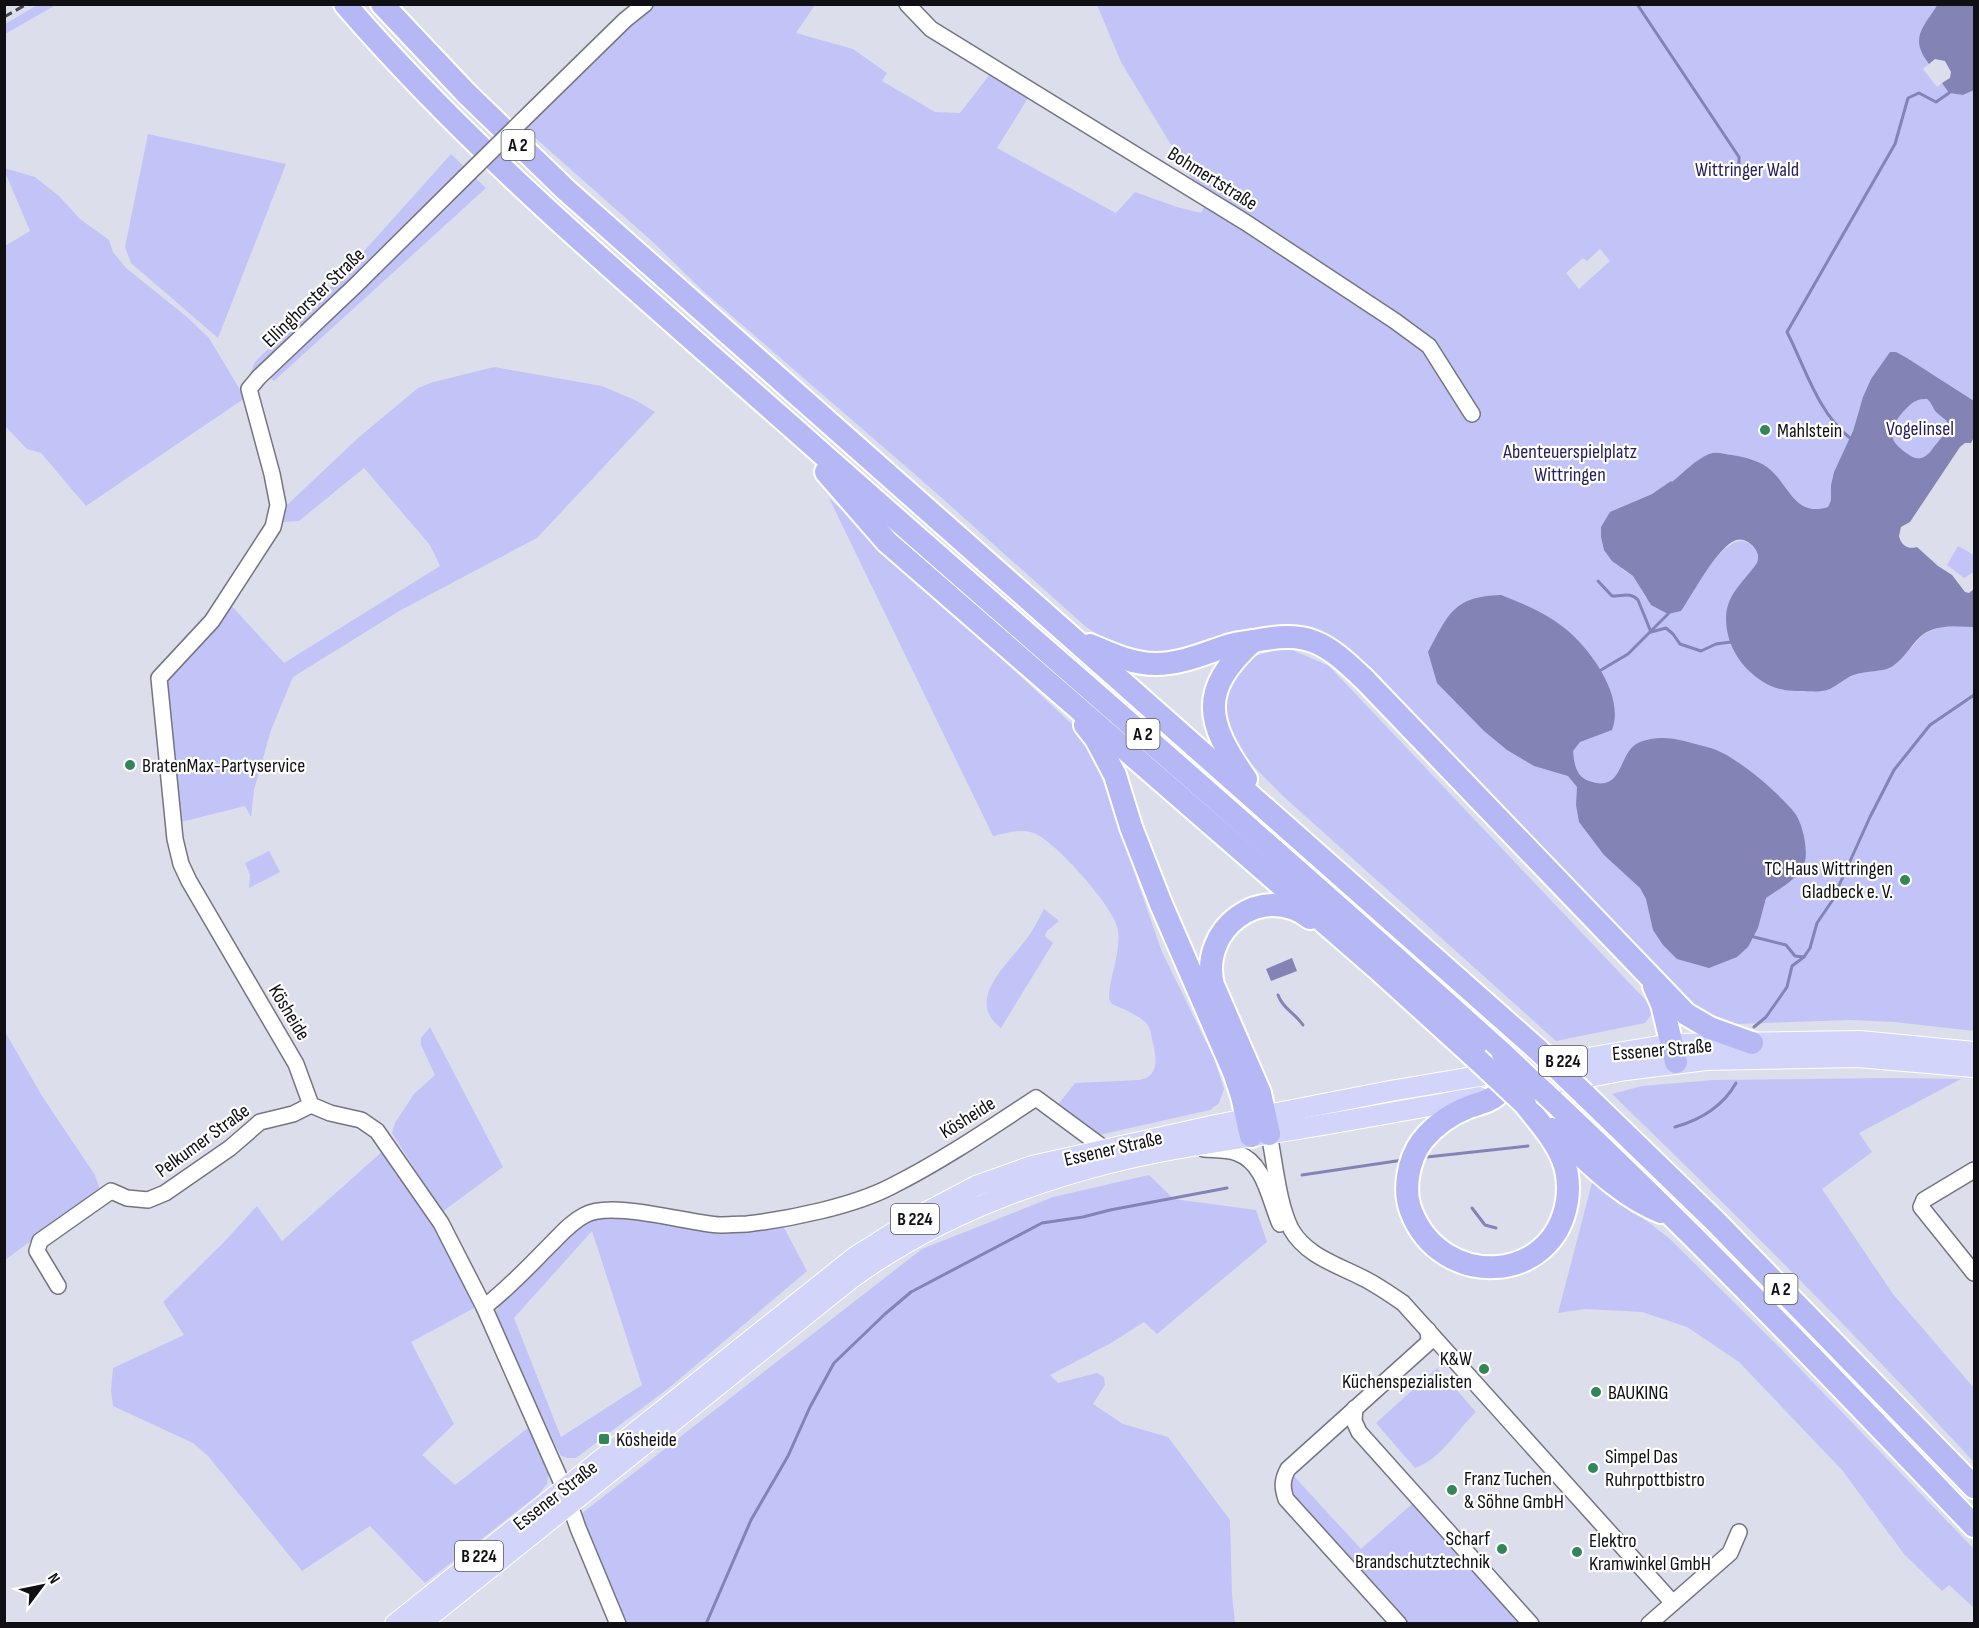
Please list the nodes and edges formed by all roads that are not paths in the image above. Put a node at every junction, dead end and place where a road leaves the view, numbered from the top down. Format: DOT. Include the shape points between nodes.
graph roads {
  1 [pos="330,4"];
  2 [pos="345,4"];
  3 [pos="645,4"];
  4 [pos="908,4"];
  5 [pos="382,5"];
  6 [pos="363,26"];
  7 [pos="1472,414"];
  8 [pos="781,417"];
  9 [pos="1072,637"];
  10 [pos="1253,641"];
  11 [pos="159,678"];
  12 [pos="1060,693"];
  13 [pos="1268,809"];
  14 [pos="1380,971"];
  15 [pos="1652,980"];
  16 [pos="1686,1014"];
  17 [pos="1752,1043"];
  18 [pos="1678,1050"];
  19 [pos="1974,1052"];
  20 [pos="1974,1067"];
  21 [pos="1498,1094"];
  22 [pos="1525,1104"];
  23 [pos="311,1105"];
  24 [pos="1259,1126"];
  25 [pos="1185,1148"];
  26 [pos="1105,1149"];
  27 [pos="1974,1170"];
  28 [pos="1263,1177"];
  29 [pos="1676,1218"];
  30 [pos="1341,1267"];
  31 [pos="1974,1274"];
  32 [pos="58,1286"];
  33 [pos="484,1307"];
  34 [pos="1428,1330"];
  35 [pos="1355,1408"];
  36 [pos="1974,1487"];
  37 [pos="567,1496"];
  38 [pos="1974,1526"];
  39 [pos="1739,1532"];
  40 [pos="1672,1603"];
  41 [pos="395,1623"];
  42 [pos="420,1623"];
  43 [pos="618,1623"];
  44 [pos="1399,1623"];
  45 [pos="1531,1623"];
  46 [pos="1649,1623"];
  1 -- 6 [label="highway" via="338,14"];
  2 -- 6 [label="highway, A 2"];
  3 -- 11 [label="street, Ellinghorster Straße, bridge" via="249,390 278,505 273,527 212,621"];
  4 -- 7 [label="street, Bohmertstraße" via="931,28 1236,216 1395,321 1429,346"];
  5 -- 9 [label="highway, A 2" via="566,190"];
  6 -- 8 [label="highway, A 2" via="588,248"];
  8 -- 12 [label="highway" via="887,542"];
  8 -- 29 [label="highway, A 2, bridge" via="1503,1054"];
  9 -- 10 [label="highway" via="1121,658 1155,664 1188,660"];
  9 -- 13 [label="highway, A 2"];
  10 -- 13 [label="highway" via="1223,674 1215,692 1214,709 1216,728 1227,749"];
  10 -- 15 [label="highway" via="1284,635 1304,638 1342,658"];
  11 -- 23 [label="street, Kösheide" via="175,839 181,864 296,1064"];
  12 -- 14 [label="highway"];
  12 -- 24 [label="highway" via="1096,739 1114,775 1161,904 1224,1045 1242,1096"];
  13 -- 36 [label="highway, A 2, bridge" via="1537,1049 1707,1212"];
  14 -- 22 [label="highway, bridge"];
  14 -- 24 [label="highway" via="1370,969 1306,915 1291,908 1258,907 1225,928 1213,949 1209,972 1250,1068"];
  15 -- 16 [label="highway"];
  15 -- 18 [label="highway"];
  16 -- 17 [label="highway" via="1710,1028"];
  16 -- 18 [label="highway" via="1689,1024"];
  17 -- 18 [label="main road, Essener Straße / B 224"];
  17 -- 19 [label="main road, Essener Straße / B 224" via="1860,1041"];
  18 -- 20 [label="main road, Essener Straße / B 224" via="1857,1057"];
  18 -- 21 [label="main road, Essener Straße / B 224"];
  18 -- 24 [label="main road, Essener Straße / B 224" via="1390,1091"];
  21 -- 22 [label="highway" via="1444,1120 1421,1142 1410,1167 1408,1204 1415,1221 1435,1248 1454,1261 1478,1267 1514,1263 1544,1246 1562,1218 1568,1191 1564,1161"];
  21 -- 24 [label="main road, Essener Straße / B 224"];
  22 -- 29 [label="highway" via="1620,1189 1643,1205"];
  23 -- 32 [label="street, Pelkumer Straße" via="260,1122 165,1193 148,1200 111,1191 40,1241 37,1251"];
  23 -- 33 [label="street" via="361,1120 377,1131 441,1223"];
  24 -- 25 [label="main road, Essener Straße / B 224"];
  24 -- 26 [label="main road, Essener Straße / B 224"];
  24 -- 28 [label="street"];
  24 -- 30 [label="street" via="1291,1229 1302,1244"];
  25 -- 28 [label="street" via="1235,1152 1253,1162"];
  25 -- 37 [label="main road, Essener Straße / B 224" via="1041,1183 983,1204 899,1246"];
  26 -- 33 [label="street, Kösheide" via="1036,1098 891,1187 819,1210 748,1224 721,1225 645,1213 601,1210 585,1215"];
  26 -- 37 [label="main road, Essener Straße / B 224" via="1032,1166 976,1186 855,1257"];
  27 -- 31 [label="street" via="1924,1200 1921,1207"];
  28 -- 30 [label="street" via="1283,1230 1295,1245 1314,1260"];
  29 -- 38 [label="highway, A 2"];
  30 -- 34 [label="street" via="1403,1303"];
  33 -- 37 [label="street"];
  34 -- 35 [label="street" via="1429,1342"];
  34 -- 40 [label="street"];
  35 -- 44 [label="street" via="1288,1469 1283,1489 1286,1499"];
  35 -- 45 [label="street" via="1354,1421 1359,1432"];
  37 -- 41 [label="main road, Essener Straße / B 224"];
  37 -- 42 [label="main road, Essener Straße / B 224"];
  37 -- 43 [label="street"];
  39 -- 40 [label="street" via="1730,1553"];
  40 -- 46 [label="street"];
}
